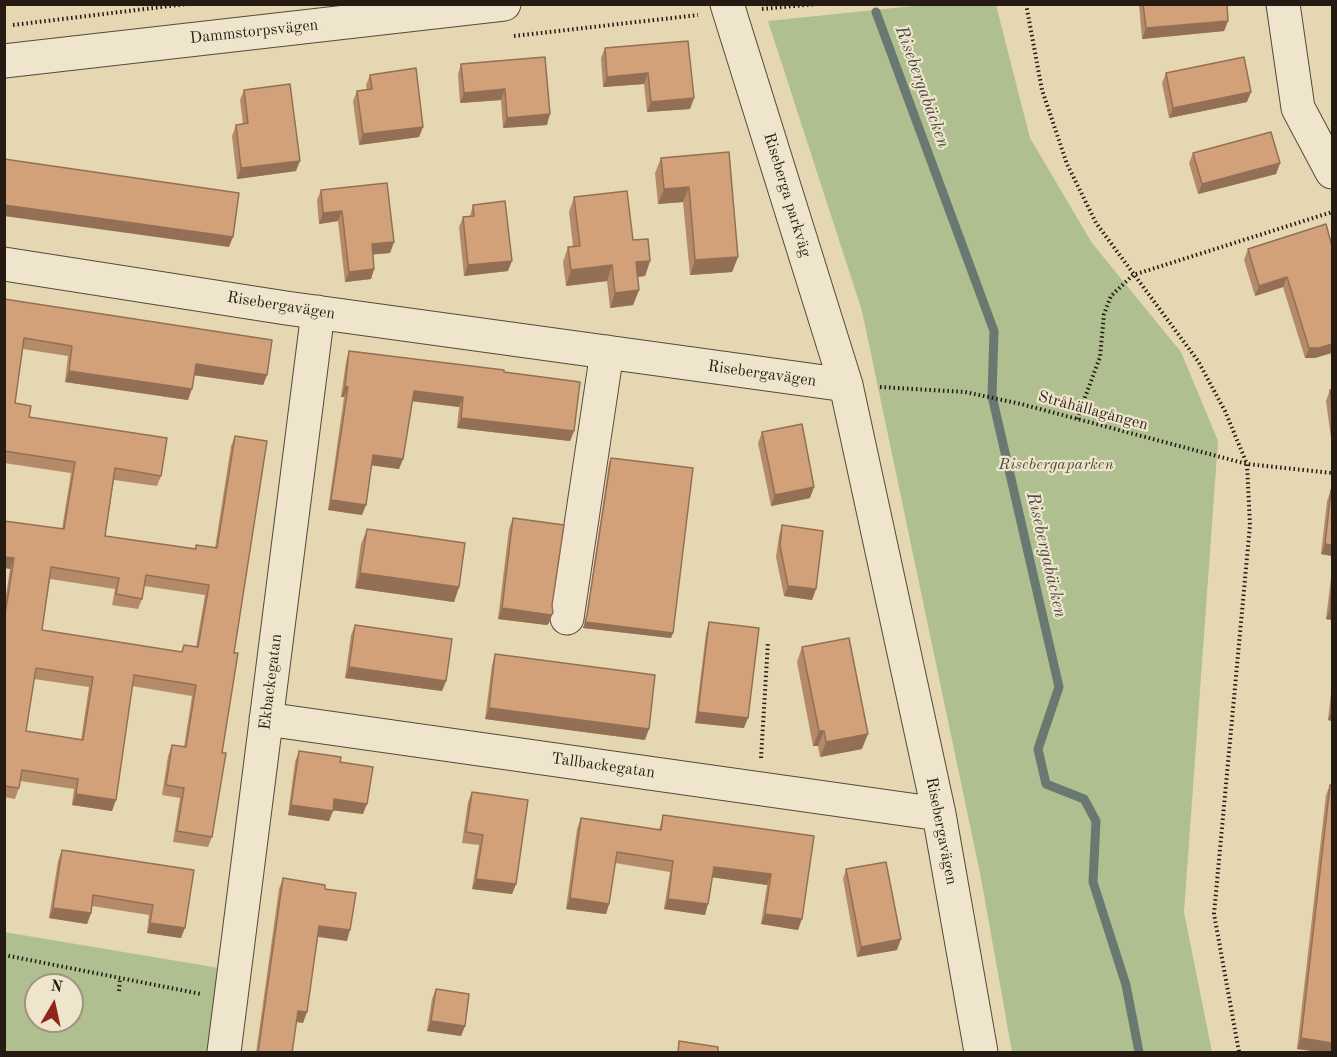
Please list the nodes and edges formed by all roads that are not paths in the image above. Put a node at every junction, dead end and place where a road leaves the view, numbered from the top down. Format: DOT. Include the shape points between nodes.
graph roads {
  1 [pos="504,4"];
  2 [pos="727,4"];
  3 [pos="1283,4"];
  4 [pos="4,61"];
  5 [pos="1332,172"];
  6 [pos="4,264"];
  7 [pos="318,312"];
  8 [pos="607,352"];
  9 [pos="846,385"];
  10 [pos="567,618"];
  11 [pos="267,718"];
  12 [pos="939,814"];
  13 [pos="224,1053"];
  14 [pos="981,1053"];
  1 -- 4 [label="street, Dammstorpsvägen"];
  2 -- 9 [label="street, Riseberga parkväg"];
  3 -- 5 [label="street" via="1298,108"];
  6 -- 7 [label="street, Risebergavägen"];
  7 -- 8 [label="street, Risebergavägen"];
  7 -- 11 [label="street, Ekbackegatan"];
  8 -- 9 [label="street, Risebergavägen"];
  8 -- 10 [label="street"];
  9 -- 12 [label="street, Risebergavägen"];
  11 -- 12 [label="street, Tallbackegatan"];
  11 -- 13 [label="street, Ekbackegatan"];
  12 -- 14 [label="street, Risebergavägen"];
}
